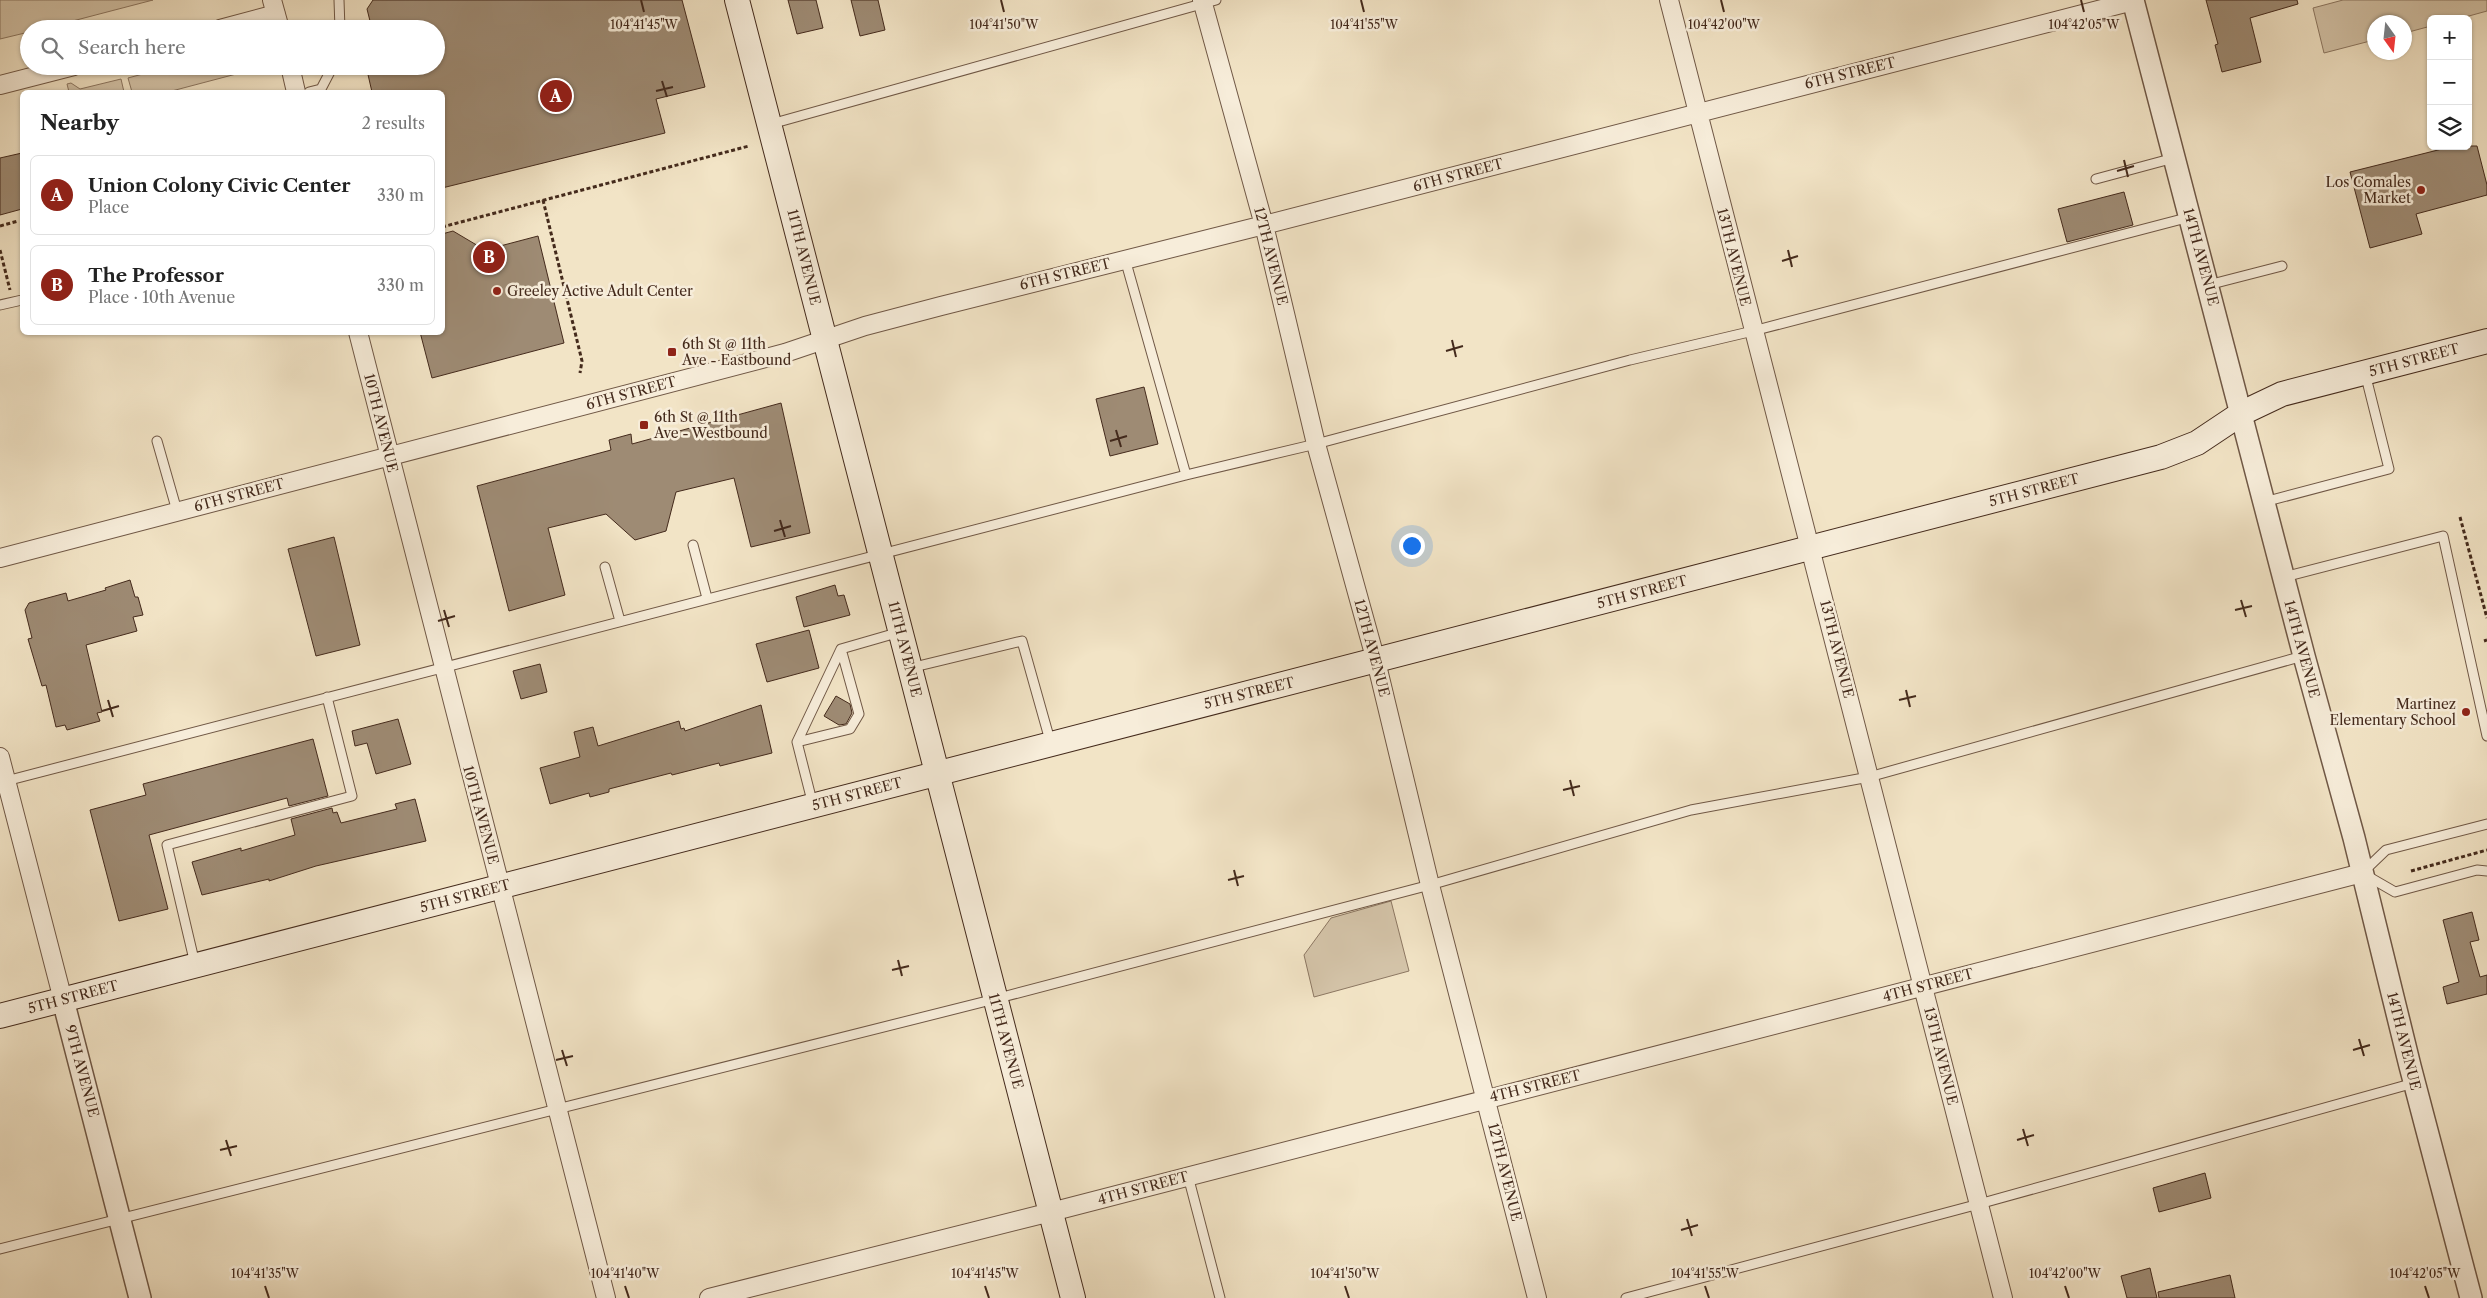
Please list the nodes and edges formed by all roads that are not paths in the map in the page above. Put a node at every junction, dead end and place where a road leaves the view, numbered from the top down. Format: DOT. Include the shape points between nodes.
graph roads {
  1 [pos="339,0"];
  2 [pos="737,0"];
  3 [pos="1669,0"];
  4 [pos="2133,0"];
  5 [pos="1207,1"];
  6 [pos="276,14"];
  7 [pos="254,20"];
  8 [pos="340,20"];
  9 [pos="39,75"];
  10 [pos="292,75"];
  11 [pos="328,75"];
  12 [pos="0,85"];
  13 [pos="296,90"];
  14 [pos="317,90"];
  15 [pos="1698,112"];
  16 [pos="769,124"];
  17 [pos="2175,158"];
  18 [pos="2096,179"];
  19 [pos="2190,217"];
  20 [pos="1264,225"];
  21 [pos="1126,259"];
  22 [pos="2282,266"];
  23 [pos="2208,285"];
  24 [pos="20,300"];
  25 [pos="0,305"];
  26 [pos="1753,331"];
  27 [pos="359,335"];
  28 [pos="825,340"];
  29 [pos="2487,341"];
  30 [pos="2365,372"];
  31 [pos="2242,413"];
  32 [pos="157,441"];
  33 [pos="1316,444"];
  34 [pos="389,456"];
  35 [pos="1186,475"];
  36 [pos="2264,502"];
  37 [pos="177,511"];
  38 [pos="693,546"];
  39 [pos="1811,548"];
  40 [pos="880,554"];
  41 [pos="0,558"];
  42 [pos="605,567"];
  43 [pos="2284,577"];
  44 [pos="707,598"];
  45 [pos="620,621"];
  46 [pos="900,632"];
  47 [pos="841,649"];
  48 [pos="2304,656"];
  49 [pos="1376,661"];
  50 [pos="443,667"];
  51 [pos="910,668"];
  52 [pos="327,697"];
  53 [pos="2487,736"];
  54 [pos="797,742"];
  55 [pos="1051,744"];
  56 [pos="0,757"];
  57 [pos="937,774"];
  58 [pos="1870,777"];
  59 [pos="6,781"];
  60 [pos="814,806"];
  61 [pos="2487,824"];
  62 [pos="2487,871"];
  63 [pos="2362,873"];
  64 [pos="1430,885"];
  65 [pos="500,887"];
  66 [pos="196,966"];
  67 [pos="1923,986"];
  68 [pos="995,999"];
  69 [pos="63,1000"];
  70 [pos="0,1016"];
  71 [pos="2414,1082"];
  72 [pos="1486,1099"];
  73 [pos="558,1109"];
  74 [pos="1188,1176"];
  75 [pos="1979,1204"];
  76 [pos="1051,1212"];
  77 [pos="120,1218"];
  78 [pos="0,1249"];
  79 [pos="140,1298"];
  80 [pos="606,1298"];
  81 [pos="709,1298"];
  82 [pos="1073,1298"];
  83 [pos="1220,1298"];
  84 [pos="1537,1298"];
  85 [pos="1626,1298"];
  86 [pos="2003,1298"];
  87 [pos="2471,1298"];
  1 -- 8 [label="lane"];
  2 -- 16 [label="main road, 11TH AVENUE"];
  3 -- 15 [label="street, 13TH AVENUE"];
  4 -- 15 [label="street, 6TH STREET"];
  4 -- 17 [label="street, 14TH AVENUE"];
  5 -- 16 [label="lane"];
  5 -- 20 [label="street, 12TH AVENUE"];
  6 -- 7 [label="street"];
  9 -- 12 [label="street"];
  10 -- 13 [label="street"];
  11 -- 14 [label="lane" via="321,89"];
  15 -- 20 [label="street, 6TH STREET"];
  15 -- 26 [label="street, 13TH AVENUE"];
  16 -- 28 [label="main road, 11TH AVENUE"];
  17 -- 18 [label="lane"];
  17 -- 19 [label="street, 14TH AVENUE"];
  19 -- 23 [label="street, 14TH AVENUE"];
  19 -- 26 [label="lane"];
  20 -- 21 [label="street, 6TH STREET"];
  20 -- 33 [label="street, 12TH AVENUE"];
  21 -- 28 [label="street, 6TH STREET" via="922,311"];
  21 -- 35 [label="lane"];
  22 -- 23 [label="lane"];
  23 -- 31 [label="street, 14TH AVENUE"];
  24 -- 25 [label="lane"];
  26 -- 33 [label="lane" via="1630,360"];
  26 -- 39 [label="street, 13TH AVENUE"];
  27 -- 34 [label="street, 10TH AVENUE"];
  28 -- 34 [label="street, 6TH STREET"];
  28 -- 40 [label="main road, 11TH AVENUE"];
  29 -- 30 [label="main road, 5TH STREET"];
  30 -- 31 [label="main road, 5TH STREET" via="2282,394"];
  30 -- 36 [label="lane" via="2389,469"];
  31 -- 36 [label="street, 14TH AVENUE"];
  31 -- 39 [label="main road, 5TH STREET" via="2197,443 2161,457"];
  32 -- 37 [label="lane"];
  33 -- 35 [label="lane"];
  33 -- 49 [label="street, 12TH AVENUE"];
  34 -- 37 [label="street, 6TH STREET"];
  34 -- 50 [label="street, 10TH AVENUE"];
  35 -- 40 [label="lane"];
  36 -- 43 [label="street, 14TH AVENUE"];
  37 -- 41 [label="street, 6TH STREET"];
  38 -- 44 [label="lane"];
  39 -- 49 [label="main road, 5TH STREET"];
  39 -- 58 [label="street, 13TH AVENUE"];
  40 -- 44 [label="lane"];
  40 -- 46 [label="main road, 11TH AVENUE"];
  42 -- 45 [label="lane"];
  43 -- 48 [label="street, 14TH AVENUE"];
  43 -- 53 [label="lane" via="2443,536"];
  44 -- 45 [label="lane"];
  45 -- 50 [label="lane"];
  46 -- 47 [label="lane"];
  46 -- 51 [label="main road, 11TH AVENUE"];
  47 -- 54 [label="lane"];
  47 -- 54 [label="lane" via="859,714 850,729"];
  48 -- 58 [label="lane"];
  48 -- 63 [label="street, 14TH AVENUE"];
  49 -- 55 [label="main road, 5TH STREET"];
  49 -- 64 [label="street, 12TH AVENUE"];
  50 -- 52 [label="lane"];
  50 -- 65 [label="street, 10TH AVENUE"];
  51 -- 55 [label="lane" via="1022,641"];
  51 -- 57 [label="main road, 11TH AVENUE"];
  52 -- 59 [label="lane"];
  52 -- 66 [label="lane" via="352,796 167,845"];
  54 -- 60 [label="lane"];
  55 -- 57 [label="main road, 5TH STREET"];
  56 -- 59 [label="street, 9TH AVENUE"];
  57 -- 60 [label="main road, 5TH STREET"];
  57 -- 68 [label="main road, 11TH AVENUE"];
  58 -- 64 [label="lane" via="1691,810"];
  58 -- 67 [label="street, 13TH AVENUE"];
  59 -- 69 [label="street, 9TH AVENUE"];
  60 -- 65 [label="main road, 5TH STREET"];
  61 -- 63 [label="lane" via="2386,850"];
  62 -- 63 [label="lane" via="2478,870 2395,892"];
  63 -- 67 [label="street, 4TH STREET"];
  63 -- 71 [label="street, 14TH AVENUE"];
  64 -- 68 [label="lane"];
  64 -- 72 [label="street, 12TH AVENUE"];
  65 -- 66 [label="main road, 5TH STREET"];
  65 -- 73 [label="street, 10TH AVENUE"];
  66 -- 69 [label="main road, 5TH STREET"];
  67 -- 72 [label="street, 4TH STREET"];
  67 -- 75 [label="street, 13TH AVENUE"];
  68 -- 73 [label="lane"];
  68 -- 76 [label="main road, 11TH AVENUE"];
  69 -- 70 [label="main road, 5TH STREET"];
  69 -- 77 [label="street, 9TH AVENUE"];
  71 -- 75 [label="lane"];
  71 -- 87 [label="street, 14TH AVENUE"];
  72 -- 74 [label="street, 4TH STREET"];
  72 -- 84 [label="street, 12TH AVENUE"];
  73 -- 77 [label="lane"];
  73 -- 80 [label="street, 10TH AVENUE"];
  74 -- 76 [label="street, 4TH STREET"];
  74 -- 83 [label="lane"];
  75 -- 85 [label="lane"];
  75 -- 86 [label="street, 13TH AVENUE"];
  76 -- 81 [label="street, 4TH STREET"];
  76 -- 82 [label="main road, 11TH AVENUE"];
  77 -- 78 [label="lane"];
  77 -- 79 [label="street, 9TH AVENUE"];
}
